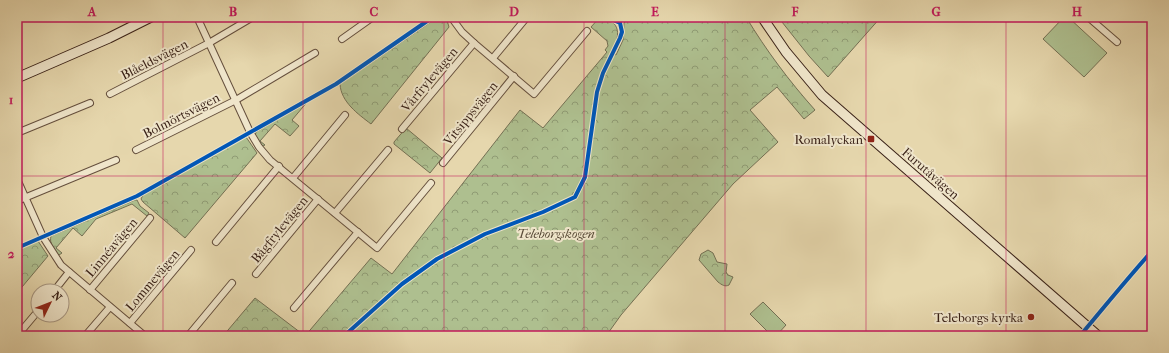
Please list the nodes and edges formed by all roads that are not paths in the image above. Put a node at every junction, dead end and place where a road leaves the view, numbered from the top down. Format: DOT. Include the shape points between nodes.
graph roads {
  1 [pos="197,17"];
  2 [pos="253,17"];
  3 [pos="373,17"];
  4 [pos="451,17"];
  5 [pos="527,17"];
  6 [pos="762,17"];
  7 [pos="1088,17"];
  8 [pos="148,18"];
  9 [pos="587,31"];
  10 [pos="342,39"];
  11 [pos="1117,42"];
  12 [pos="209,43"];
  13 [pos="474,43"];
  14 [pos="315,53"];
  15 [pos="493,58"];
  16 [pos="514,76"];
  17 [pos="17,78"];
  18 [pos="110,94"];
  19 [pos="236,100"];
  20 [pos="90,103"];
  21 [pos="345,115"];
  22 [pos="402,129"];
  23 [pos="17,133"];
  24 [pos="136,150"];
  25 [pos="388,150"];
  26 [pos="116,160"];
  27 [pos="443,163"];
  28 [pos="279,166"];
  29 [pos="293,178"];
  30 [pos="17,179"];
  31 [pos="431,183"];
  32 [pos="25,197"];
  33 [pos="318,199"];
  34 [pos="17,201"];
  35 [pos="335,213"];
  36 [pos="150,218"];
  37 [pos="358,232"];
  38 [pos="216,242"];
  39 [pos="191,250"];
  40 [pos="69,272"];
  41 [pos="256,274"];
  42 [pos="60,283"];
  43 [pos="232,284"];
  44 [pos="90,290"];
  45 [pos="110,307"];
  46 [pos="294,308"];
  47 [pos="30,321"];
  48 [pos="130,323"];
  49 [pos="17,336"];
  50 [pos="85,336"];
  51 [pos="145,336"];
  52 [pos="188,336"];
  53 [pos="1098,336"];
  1 -- 12 [label="street"];
  2 -- 12 [label="street, Blåeldsvägen"];
  3 -- 10 [label="street"];
  4 -- 13 [label="street"];
  5 -- 15 [label="street"];
  6 -- 53 [label="street, Furutåvägen" via="799,68 828,100"];
  7 -- 11 [label="street"];
  8 -- 17 [label="street" via="103,41"];
  9 -- 16 [label="street" via="534,94"];
  12 -- 18 [label="street, Blåeldsvägen"];
  12 -- 19 [label="street"];
  13 -- 15 [label="street"];
  13 -- 22 [label="street, Vårfrylevägen"];
  14 -- 19 [label="street, Bolmörtsvägen"];
  15 -- 16 [label="street"];
  16 -- 27 [label="street, Vitsippsvägen"];
  19 -- 24 [label="street, Bolmörtsvägen"];
  19 -- 28 [label="street" via="259,147"];
  20 -- 23 [label="street"];
  21 -- 29 [label="street"];
  25 -- 35 [label="street"];
  26 -- 32 [label="street"];
  28 -- 29 [label="street"];
  28 -- 38 [label="street"];
  29 -- 33 [label="street"];
  30 -- 32 [label="street"];
  31 -- 37 [label="street" via="377,248"];
  32 -- 34 [label="street"];
  32 -- 40 [label="street" via="43,237 61,266"];
  33 -- 35 [label="street"];
  33 -- 41 [label="street, Bågfrylevägen"];
  35 -- 37 [label="street"];
  36 -- 44 [label="street, Linnéavägen"];
  37 -- 46 [label="street"];
  39 -- 48 [label="street, Lommevägen"];
  40 -- 42 [label="street"];
  40 -- 44 [label="street"];
  43 -- 52 [label="street"];
  44 -- 45 [label="street"];
  45 -- 48 [label="street"];
  45 -- 50 [label="street"];
  47 -- 49 [label="street"];
  48 -- 51 [label="street"];
}
